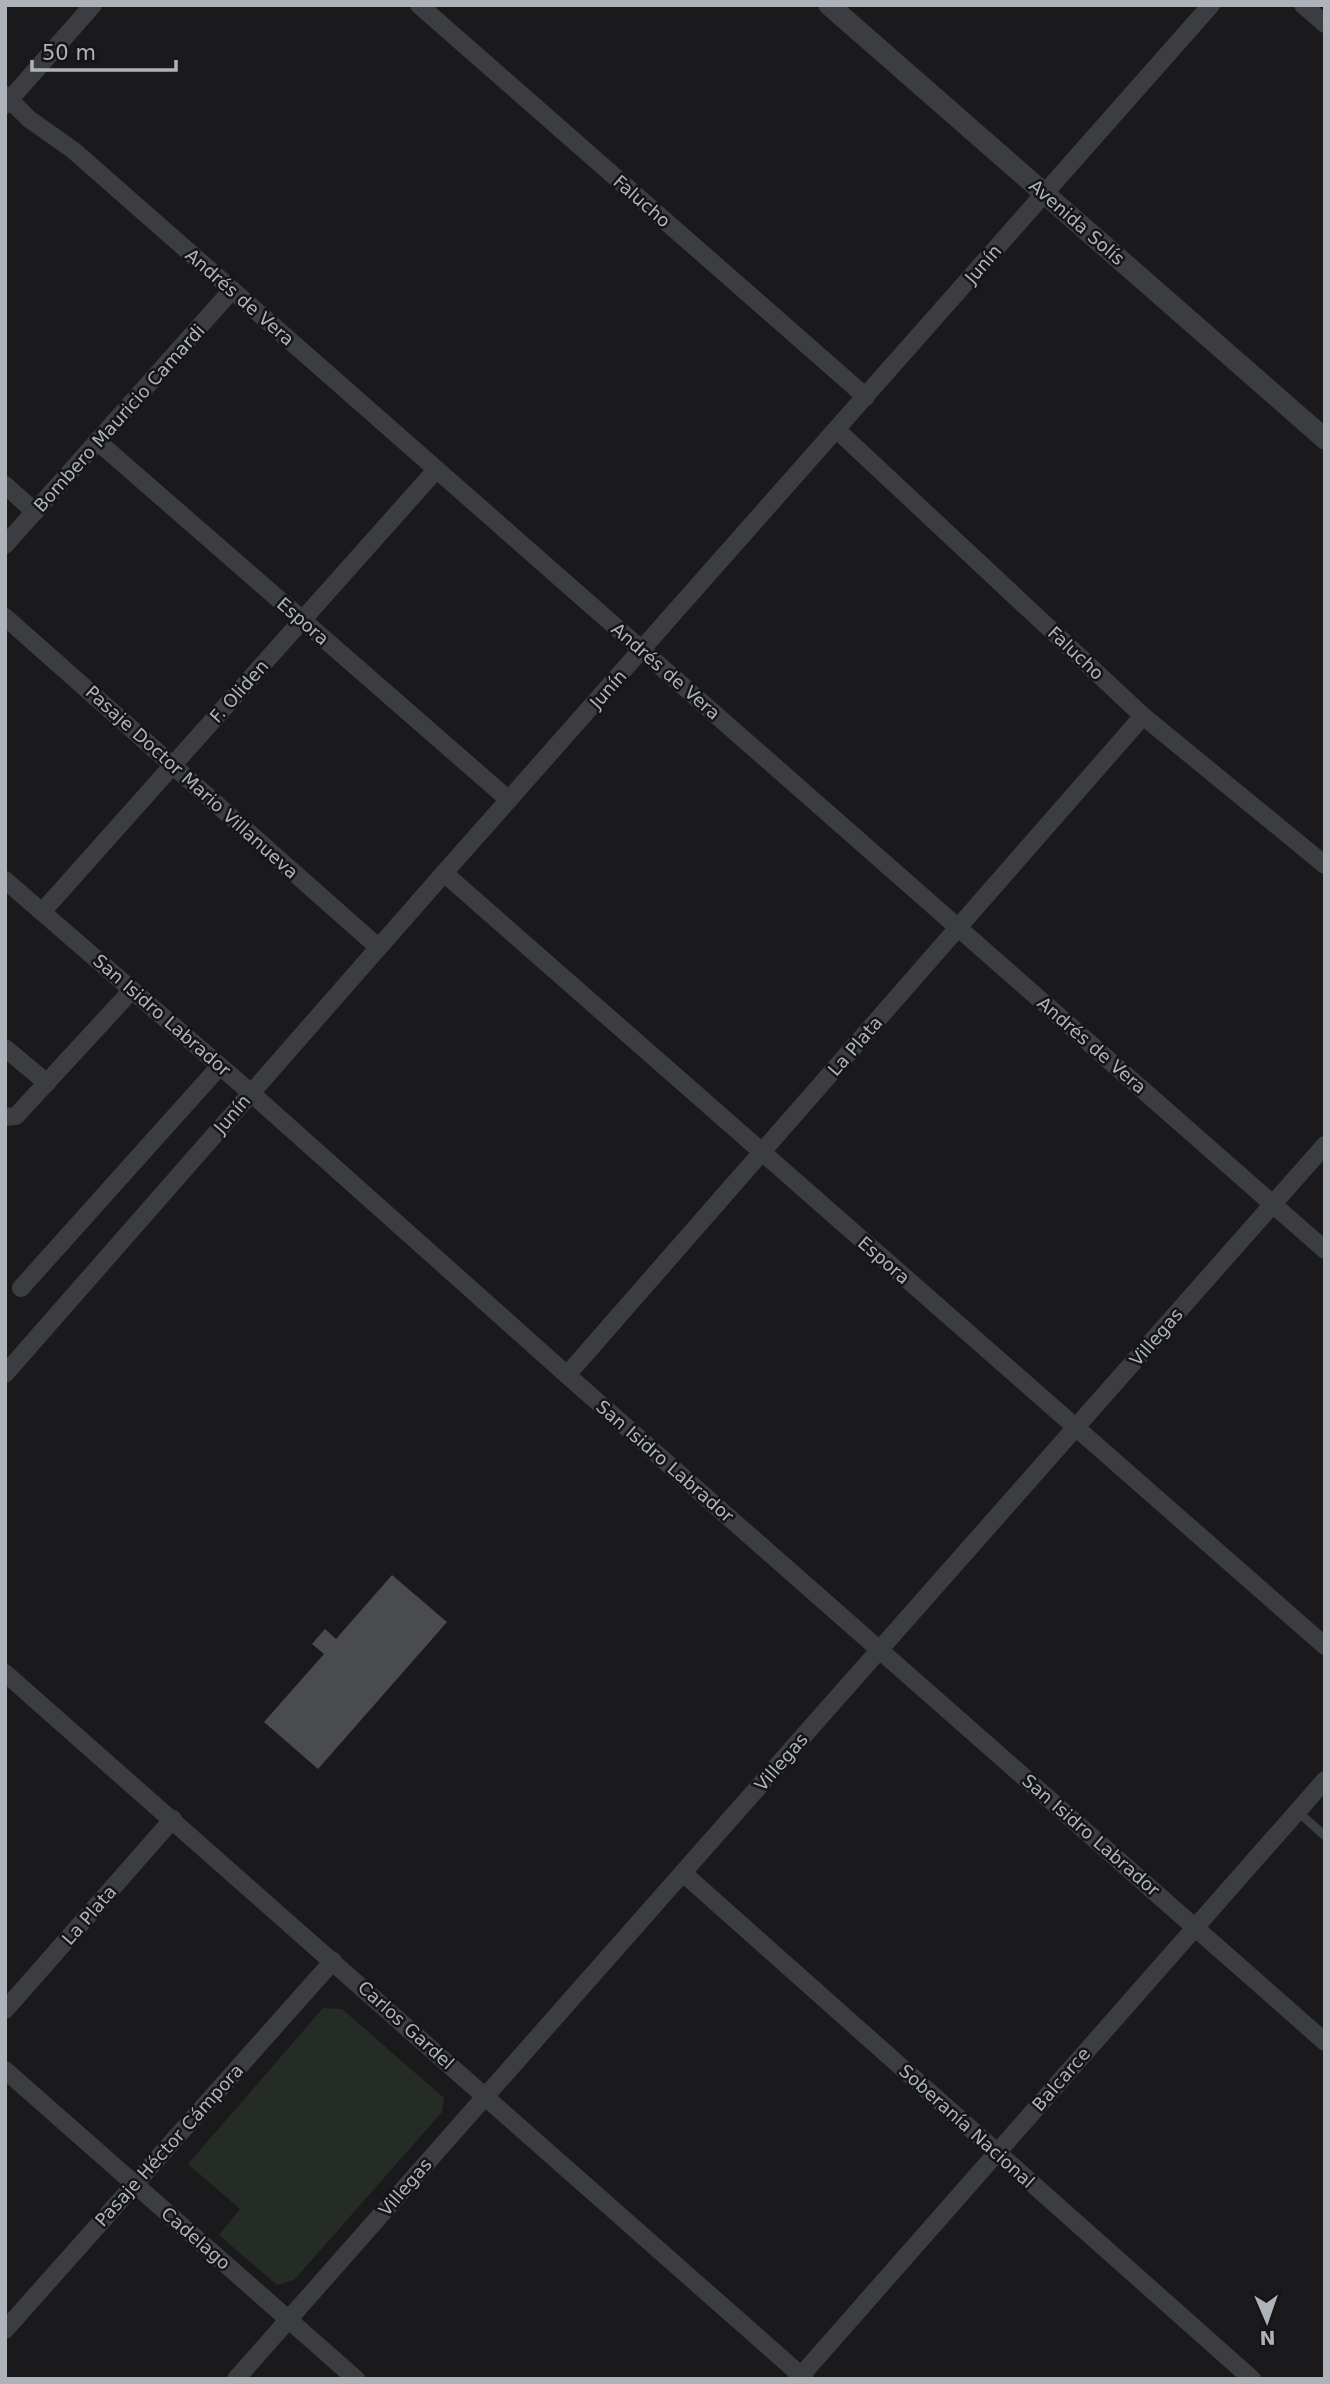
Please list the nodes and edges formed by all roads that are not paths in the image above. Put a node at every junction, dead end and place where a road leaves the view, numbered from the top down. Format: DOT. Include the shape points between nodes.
graph roads {
  1 [pos="93,5"];
  2 [pos="418,5"];
  3 [pos="829,5"];
  4 [pos="1211,5"];
  5 [pos="1303,5"];
  6 [pos="1325,24"];
  7 [pos="7,99"];
  8 [pos="1045,194"];
  9 [pos="232,290"];
  10 [pos="866,397"];
  11 [pos="837,430"];
  12 [pos="1325,439"];
  13 [pos="97,441"];
  14 [pos="436,470"];
  15 [pos="5,485"];
  16 [pos="35,512"];
  17 [pos="5,545"];
  18 [pos="5,617"];
  19 [pos="302,620"];
  20 [pos="643,650"];
  21 [pos="1143,716"];
  22 [pos="173,765"];
  23 [pos="509,800"];
  24 [pos="1325,864"];
  25 [pos="444,873"];
  26 [pos="5,880"];
  27 [pos="42,912"];
  28 [pos="958,928"];
  29 [pos="378,947"];
  30 [pos="132,989"];
  31 [pos="5,1048"];
  32 [pos="220,1066"];
  33 [pos="47,1083"];
  34 [pos="250,1092"];
  35 [pos="5,1117"];
  36 [pos="1325,1145"];
  37 [pos="762,1152"];
  38 [pos="1273,1204"];
  39 [pos="1325,1250"];
  40 [pos="21,1288"];
  41 [pos="5,1374"];
  42 [pos="567,1375"];
  43 [pos="1076,1428"];
  44 [pos="1325,1646"];
  45 [pos="880,1650"];
  46 [pos="8,1682"];
  47 [pos="1325,1780"];
  48 [pos="1297,1811"];
  49 [pos="173,1819"];
  50 [pos="1325,1836"];
  51 [pos="683,1873"];
  52 [pos="1195,1928"];
  53 [pos="333,1961"];
  54 [pos="5,2010"];
  55 [pos="1325,2042"];
  56 [pos="5,2070"];
  57 [pos="486,2096"];
  58 [pos="997,2152"];
  59 [pos="134,2183"];
  60 [pos="289,2319"];
  61 [pos="5,2330"];
  62 [pos="801,2378"];
  63 [pos="236,2379"];
  64 [pos="356,2379"];
  65 [pos="1252,2379"];
  1 -- 7 [label="street"];
  2 -- 10 [label="street, Falucho"];
  3 -- 8 [label="street, Avenida Solís"];
  4 -- 8 [label="street, Junín"];
  5 -- 6 [label="street"];
  7 -- 9 [label="street, Andrés de Vera" via="73,150"];
  8 -- 10 [label="street, Junín"];
  8 -- 12 [label="street, Avenida Solís"];
  9 -- 13 [label="street, Bombero Mauricio Camardi"];
  9 -- 14 [label="street, Andrés de Vera"];
  10 -- 11 [label="street, Junín"];
  11 -- 20 [label="street, Junín"];
  11 -- 21 [label="street, Falucho"];
  13 -- 16 [label="street, Bombero Mauricio Camardi"];
  13 -- 19 [label="street, Espora"];
  14 -- 19 [label="street, F. Oliden"];
  14 -- 20 [label="street, Andrés de Vera"];
  15 -- 16 [label="street"];
  16 -- 17 [label="street, Bombero Mauricio Camardi"];
  18 -- 22 [label="street, Pasaje Doctor Mario Villanueva"];
  19 -- 22 [label="street, F. Oliden"];
  19 -- 23 [label="street, Espora"];
  20 -- 23 [label="street, Junín"];
  20 -- 28 [label="street, Andrés de Vera"];
  21 -- 24 [label="street, Falucho"];
  21 -- 28 [label="street, La Plata"];
  22 -- 27 [label="street, F. Oliden"];
  22 -- 29 [label="street, Pasaje Doctor Mario Villanueva"];
  23 -- 25 [label="street, Junín"];
  25 -- 29 [label="street, Junín"];
  25 -- 37 [label="street, Espora"];
  26 -- 27 [label="street, San Isidro Labrador"];
  27 -- 30 [label="street, San Isidro Labrador"];
  28 -- 37 [label="street, La Plata"];
  28 -- 38 [label="street, Andrés de Vera"];
  29 -- 34 [label="street, Junín"];
  30 -- 32 [label="street, San Isidro Labrador"];
  30 -- 33 [label="street"];
  31 -- 33 [label="street"];
  32 -- 34 [label="street, San Isidro Labrador"];
  32 -- 40 [label="street"];
  33 -- 35 [label="street" via="16,1116"];
  34 -- 41 [label="street, Junín"];
  34 -- 42 [label="street, San Isidro Labrador"];
  36 -- 38 [label="street, Villegas"];
  37 -- 42 [label="street, La Plata"];
  37 -- 43 [label="street, Espora"];
  38 -- 39 [label="street, Andrés de Vera"];
  38 -- 43 [label="street, Villegas"];
  42 -- 45 [label="street, San Isidro Labrador"];
  43 -- 44 [label="street, Espora"];
  43 -- 45 [label="street, Villegas"];
  45 -- 51 [label="street, Villegas"];
  45 -- 52 [label="street, San Isidro Labrador"];
  46 -- 49 [label="street, Carlos Gardel"];
  47 -- 48 [label="street, Balcarce"];
  48 -- 50 [label="lane"];
  48 -- 52 [label="street, Balcarce"];
  49 -- 53 [label="street, Carlos Gardel"];
  49 -- 54 [label="street, La Plata"];
  51 -- 57 [label="street, Villegas"];
  51 -- 58 [label="street, Soberanía Nacional"];
  52 -- 55 [label="street, San Isidro Labrador"];
  52 -- 58 [label="street, Balcarce"];
  53 -- 57 [label="street, Carlos Gardel"];
  53 -- 59 [label="street, Pasaje Héctor Cámpora"];
  56 -- 59 [label="street, Cadelago"];
  57 -- 60 [label="street, Villegas"];
  57 -- 62 [label="street, Carlos Gardel"];
  58 -- 62 [label="street, Balcarce"];
  58 -- 65 [label="street, Soberanía Nacional"];
  59 -- 60 [label="street, Cadelago"];
  59 -- 61 [label="street, Pasaje Héctor Cámpora"];
  60 -- 63 [label="street, Villegas"];
  60 -- 64 [label="street, Cadelago"];
}
